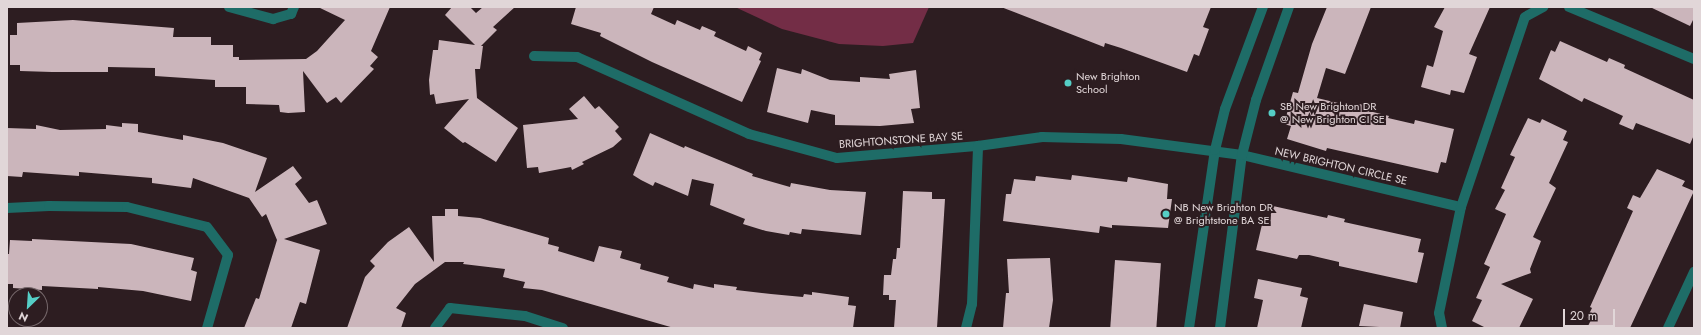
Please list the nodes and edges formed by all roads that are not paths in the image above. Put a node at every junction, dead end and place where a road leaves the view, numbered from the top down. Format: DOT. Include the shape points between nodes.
graph roads {
  1 [pos="229,7"];
  2 [pos="294,7"];
  3 [pos="1263,7"];
  4 [pos="1289,7"];
  5 [pos="1543,7"];
  6 [pos="1568,7"];
  7 [pos="534,56"];
  8 [pos="1694,59"];
  9 [pos="978,146"];
  10 [pos="1215,150"];
  11 [pos="1242,155"];
  12 [pos="1461,207"];
  13 [pos="7,208"];
  14 [pos="1694,272"];
  15 [pos="207,328"];
  16 [pos="435,328"];
  17 [pos="562,328"];
  18 [pos="966,328"];
  19 [pos="1189,328"];
  20 [pos="1220,328"];
  21 [pos="1442,328"];
  22 [pos="1668,328"];
  1 -- 2 [label="street" via="273,19 291,14"];
  3 -- 10 [label="street" via="1226,109"];
  4 -- 11 [label="street" via="1256,100"];
  5 -- 12 [label="street" via="1525,17"];
  6 -- 8 [label="street"];
  7 -- 9 [label="street, BRIGHTONSTONE BAY SE" via="577,57 749,134 837,158"];
  9 -- 10 [label="street, BRIGHTONSTONE BAY SE" via="1042,137 1121,139"];
  9 -- 18 [label="street" via="972,304"];
  10 -- 11 [label="street, NEW BRIGHTON CIRCLE SE"];
  10 -- 19 [label="street"];
  11 -- 12 [label="street, NEW BRIGHTON CIRCLE SE"];
  11 -- 20 [label="street"];
  12 -- 21 [label="street" via="1439,313"];
  13 -- 15 [label="street" via="127,207 207,227 228,255"];
  14 -- 22 [label="street"];
  16 -- 17 [label="street" via="450,308 525,316"];
}
